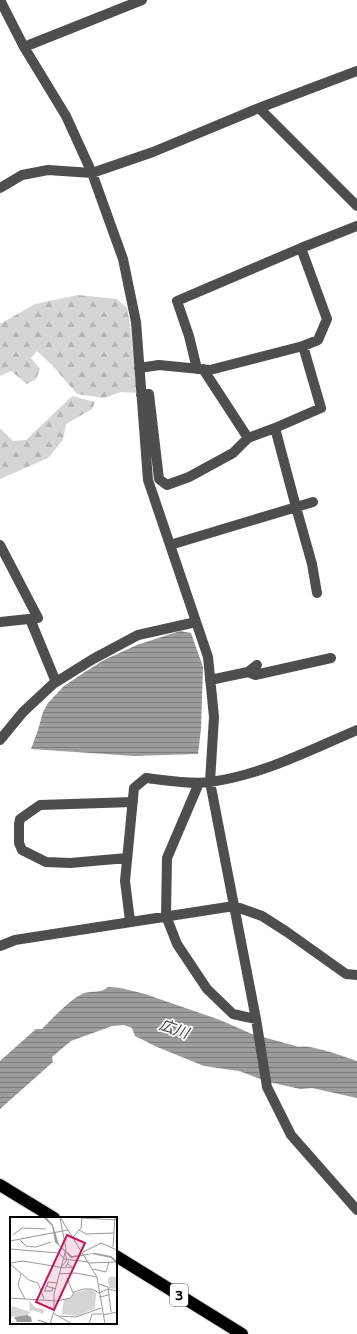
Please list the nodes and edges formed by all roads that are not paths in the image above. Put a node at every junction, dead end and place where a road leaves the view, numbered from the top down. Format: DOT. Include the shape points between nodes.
graph roads {
  1 [pos="0,0"];
  2 [pos="142,0"];
  3 [pos="24,47"];
  4 [pos="357,71"];
  5 [pos="259,108"];
  6 [pos="92,173"];
  7 [pos="0,188"];
  8 [pos="357,206"];
  9 [pos="357,226"];
  10 [pos="301,248"];
  11 [pos="303,346"];
  12 [pos="139,368"];
  13 [pos="200,369"];
  14 [pos="141,395"];
  15 [pos="275,428"];
  16 [pos="248,438"];
  17 [pos="313,502"];
  18 [pos="296,507"];
  19 [pos="0,545"];
  20 [pos="170,545"];
  21 [pos="317,592"];
  22 [pos="30,618"];
  23 [pos="0,622"];
  24 [pos="196,622"];
  25 [pos="331,658"];
  26 [pos="257,665"];
  27 [pos="248,672"];
  28 [pos="210,680"];
  29 [pos="56,682"];
  30 [pos="357,730"];
  31 [pos="0,740"];
  32 [pos="210,782"];
  33 [pos="199,783"];
  34 [pos="133,802"];
  35 [pos="127,858"];
  36 [pos="234,906"];
  37 [pos="166,916"];
  38 [pos="130,921"];
  39 [pos="0,946"];
  40 [pos="357,975"];
  41 [pos="257,1024"];
  42 [pos="0,1185"];
  43 [pos="357,1210"];
  44 [pos="52,1217"];
  45 [pos="117,1257"];
  46 [pos="242,1334"];
  1 -- 3 [label="street"];
  2 -- 3 [label="street"];
  3 -- 6 [label="street" via="66,116"];
  4 -- 5 [label="street"];
  5 -- 6 [label="street" via="153,152"];
  5 -- 8 [label="street"];
  6 -- 7 [label="street" via="48,170 22,176"];
  6 -- 12 [label="street" via="123,259 136,322"];
  9 -- 10 [label="street"];
  10 -- 11 [label="street" via="326,319 318,340"];
  10 -- 13 [label="street" via="177,301"];
  11 -- 13 [label="street" via="210,370"];
  11 -- 15 [label="street" via="321,408"];
  12 -- 13 [label="street" via="159,365"];
  12 -- 14 [label="street"];
  13 -- 16 [label="street"];
  14 -- 16 [label="street" via="149,394 159,479 167,485 189,477 233,453"];
  14 -- 20 [label="street" via="148,480"];
  15 -- 16 [label="street"];
  15 -- 18 [label="street"];
  17 -- 18 [label="street"];
  18 -- 20 [label="street"];
  18 -- 21 [label="street"];
  19 -- 22 [label="street" via="38,618"];
  20 -- 24 [label="street"];
  22 -- 23 [label="street"];
  22 -- 29 [label="street"];
  24 -- 28 [label="street" via="208,657"];
  24 -- 29 [label="street" via="138,635"];
  25 -- 27 [label="street" via="256,675"];
  26 -- 27 [label="street"];
  27 -- 28 [label="street"];
  28 -- 32 [label="street" via="214,718"];
  29 -- 31 [label="street" via="23,712"];
  30 -- 32 [label="street" via="247,774"];
  32 -- 33 [label="street"];
  32 -- 36 [label="street"];
  33 -- 34 [label="street" via="146,778 134,788"];
  33 -- 37 [label="street" via="167,858"];
  34 -- 35 [label="street"];
  34 -- 35 [label="street" via="40,805 20,819 19,824 19,843 22,850 46,862 70,863"];
  35 -- 38 [label="street" via="125,881"];
  36 -- 37 [label="street"];
  36 -- 40 [label="street" via="262,916 346,974"];
  36 -- 41 [label="street"];
  37 -- 38 [label="street"];
  37 -- 41 [label="street" via="177,944 207,989 233,1014"];
  38 -- 39 [label="street" via="15,940"];
  41 -- 43 [label="street" via="267,1087 291,1135"];
  42 -- 44 [label="highway"];
  45 -- 46 [label="highway, 3"];
}
